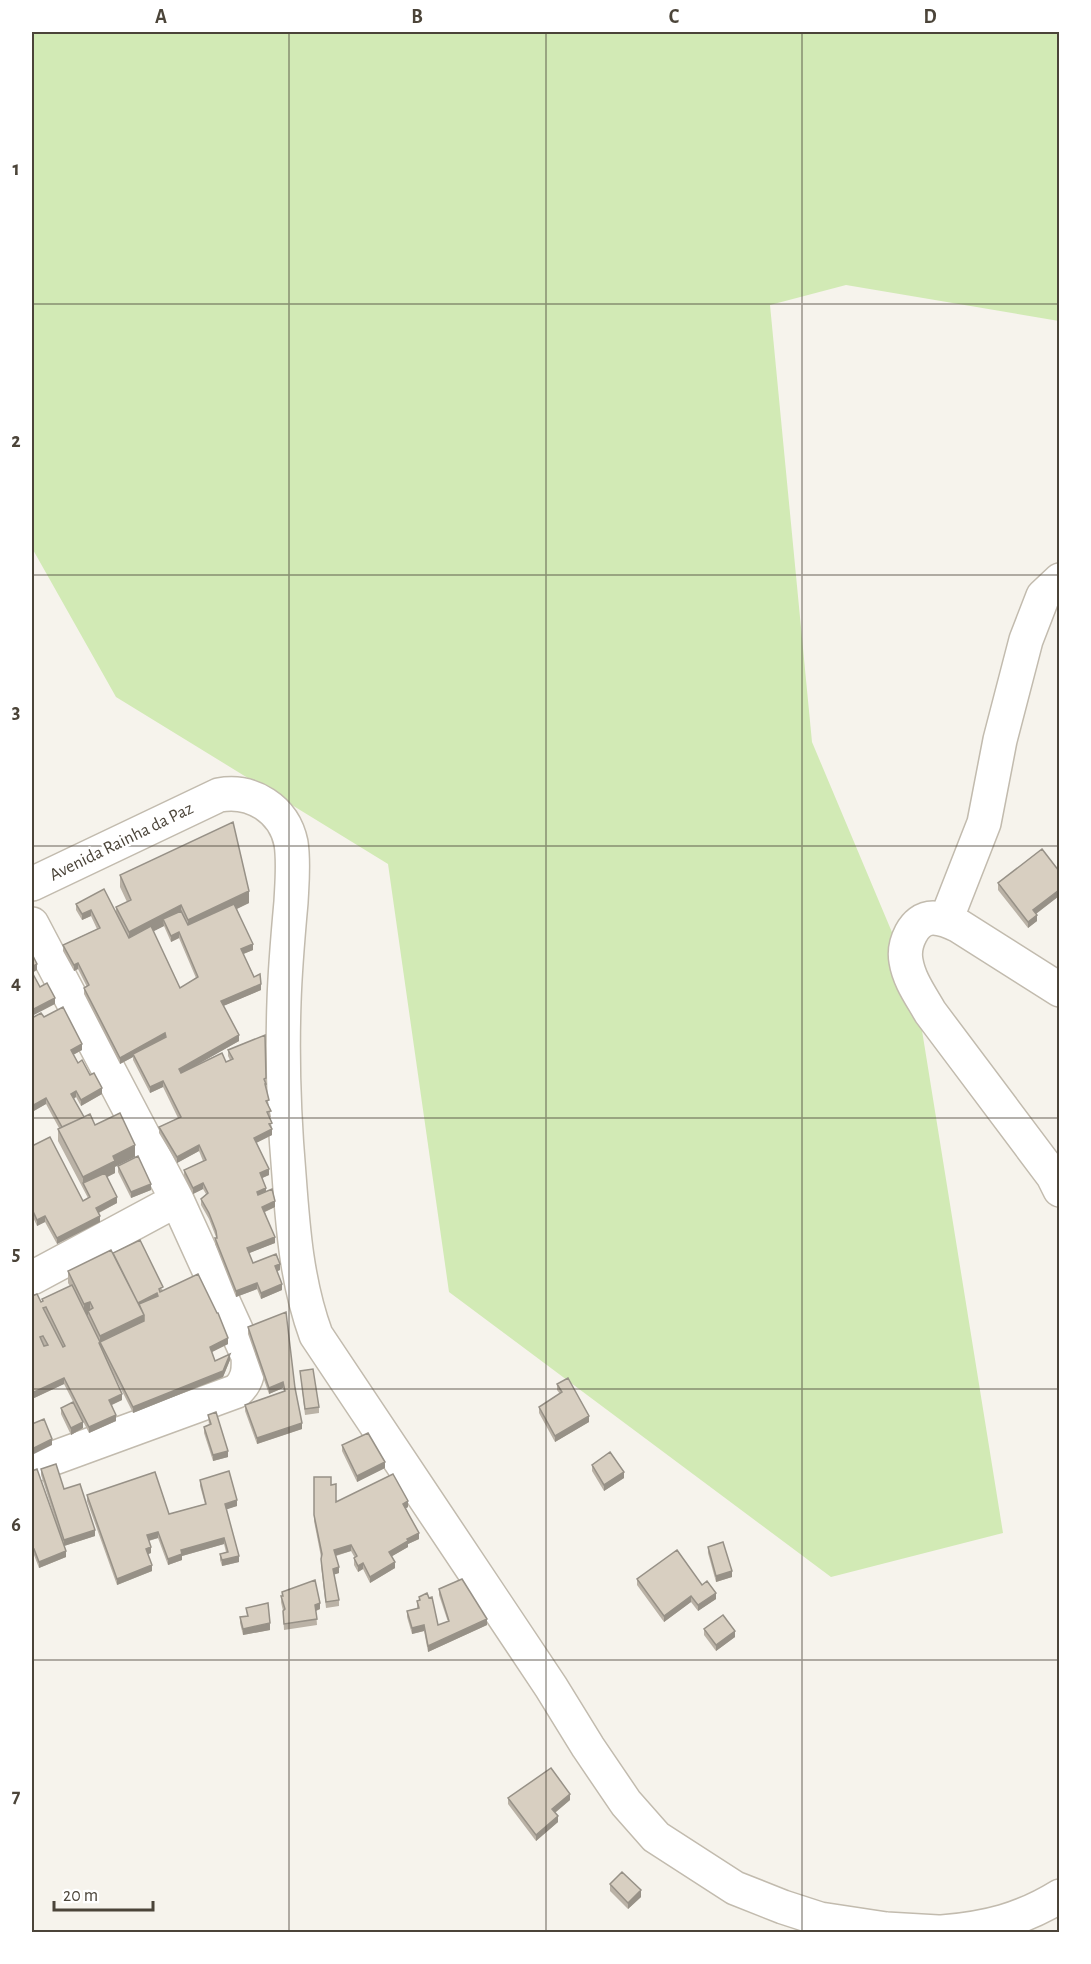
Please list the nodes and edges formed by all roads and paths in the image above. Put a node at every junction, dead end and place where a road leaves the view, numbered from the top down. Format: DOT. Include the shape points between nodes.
graph roads {
  1 [pos="1059,580"];
  2 [pos="32,884"];
  3 [pos="946,920"];
  4 [pos="32,924"];
  5 [pos="1059,990"];
  6 [pos="1059,1190"];
  7 [pos="177,1200"];
  8 [pos="32,1278"];
  9 [pos="32,1466"];
  10 [pos="1059,1896"];
  11 [pos="940,1932"];
  1 -- 3 [label="street" via="1043,596 1026,640 984,823"];
  2 -- 11 [label="street, Avenida Rainha da Paz" via="210,798 229,794 257,798 271,808 283,822 291,842 284,1107 294,1245 305,1305 316,1335 588,1747 626,1803 656,1837 735,1888 783,1907 820,1919"];
  3 -- 5 [label="street"];
  3 -- 6 [label="street" via="930,918 912,931 905,960 909,973 930,1012 1053,1176"];
  4 -- 7 [label="street"];
  7 -- 8 [label="street"];
  7 -- 9 [label="street" via="248,1356 244,1384 237,1391"];
  10 -- 11 [label="street" via="1026,1915 979,1929"];
}
